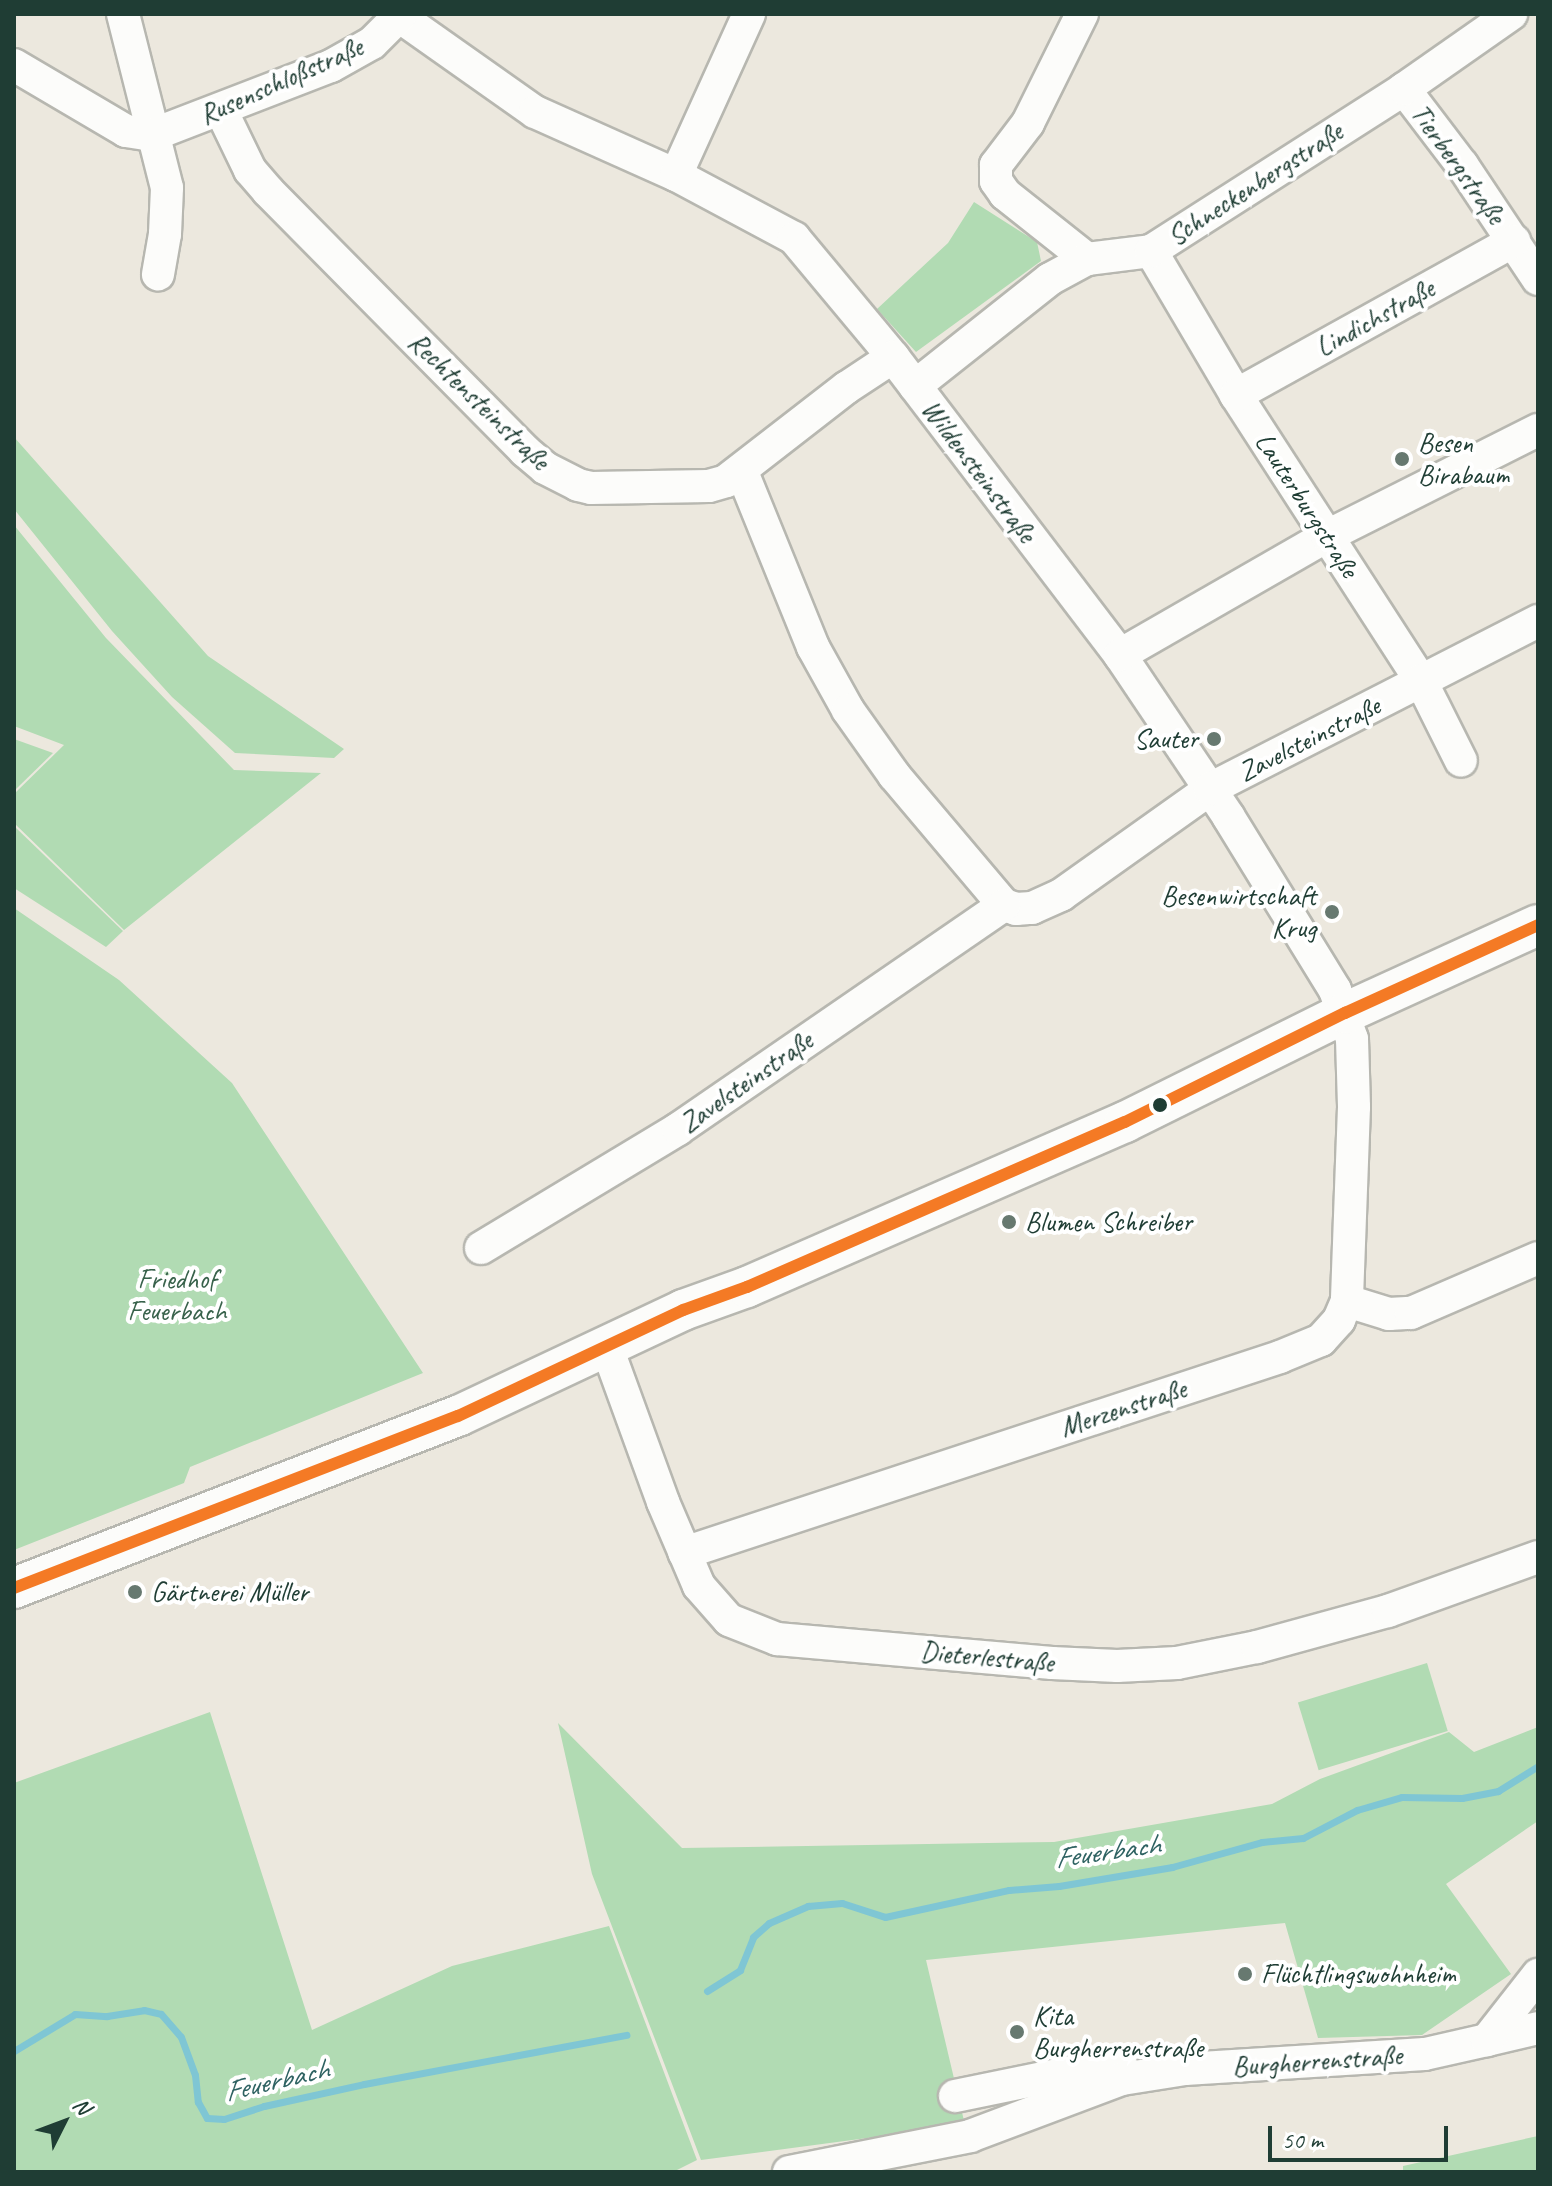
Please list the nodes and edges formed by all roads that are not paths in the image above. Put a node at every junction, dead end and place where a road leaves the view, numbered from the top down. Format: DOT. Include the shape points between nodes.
graph roads {
  1 [pos="123,14"];
  2 [pos="749,14"];
  3 [pos="1082,14"];
  4 [pos="1511,14"];
  5 [pos="398,15"];
  6 [pos="14,65"];
  7 [pos="1404,89"];
  8 [pos="221,110"];
  9 [pos="152,135"];
  10 [pos="676,175"];
  11 [pos="1514,241"];
  12 [pos="1151,251"];
  13 [pos="1087,259"];
  14 [pos="158,274"];
  15 [pos="1538,279"];
  16 [pos="893,357"];
  17 [pos="915,386"];
  18 [pos="1236,395"];
  19 [pos="1538,430"];
  20 [pos="742,472"];
  21 [pos="1327,536"];
  22 [pos="1538,621"];
  23 [pos="1120,655"];
  24 [pos="1421,681"];
  25 [pos="1461,761"];
  26 [pos="1210,789"];
  27 [pos="1004,905"];
  28 [pos="1538,925"];
  29 [pos="1345,1013"];
  30 [pos="481,1248"];
  31 [pos="1538,1258"];
  32 [pos="1347,1301"];
  33 [pos="606,1345"];
  34 [pos="684,1553"];
  35 [pos="1538,1557"];
  36 [pos="14,1588"];
  37 [pos="1538,1975"];
  38 [pos="1538,2028"];
  39 [pos="1487,2040"];
  40 [pos="1185,2069"];
  41 [pos="955,2096"];
  42 [pos="789,2172"];
  1 -- 9 [label="street"];
  2 -- 10 [label="street"];
  3 -- 13 [label="street" via="1028,123 996,165 996,181 1005,194"];
  4 -- 7 [label="street, Schneckenbergstraße"];
  5 -- 8 [label="street, Rusenschloßstraße" via="372,43 331,66"];
  5 -- 10 [label="street, Wildensteinstraße" via="535,112"];
  6 -- 9 [label="street" via="126,131"];
  7 -- 11 [label="street, Tierbergstraße"];
  7 -- 12 [label="street, Schneckenbergstraße"];
  8 -- 9 [label="street, Rusenschloßstraße"];
  8 -- 20 [label="street, Rechtensteinstraße" via="250,170 268,191 545,468 591,488 709,486"];
  9 -- 14 [label="street" via="167,188"];
  10 -- 16 [label="street, Wildensteinstraße" via="794,238"];
  11 -- 15 [label="street, Tierbergstraße"];
  11 -- 18 [label="street, Lindichstraße"];
  12 -- 13 [label="street, Schneckenbergstraße"];
  12 -- 18 [label="street, Lauterburgstraße"];
  13 -- 17 [label="street, Schneckenbergstraße" via="1050,279"];
  16 -- 17 [label="street, Wildensteinstraße"];
  16 -- 20 [label="street, Rechtensteinstraße"];
  17 -- 23 [label="street, Wildensteinstraße"];
  18 -- 21 [label="street, Lauterburgstraße"];
  19 -- 21 [label="street"];
  20 -- 27 [label="street" via="813,647 848,710 894,775"];
  21 -- 23 [label="street"];
  21 -- 24 [label="street, Lauterburgstraße"];
  22 -- 24 [label="street, Zavelsteinstraße"];
  23 -- 26 [label="street, Wildensteinstraße"];
  24 -- 25 [label="street, Lauterburgstraße"];
  24 -- 26 [label="street, Zavelsteinstraße"];
  26 -- 27 [label="street, Zavelsteinstraße" via="1061,895 1032,908"];
  26 -- 29 [label="street, Wildensteinstraße"];
  27 -- 30 [label="street, Zavelsteinstraße" via="678,1129"];
  28 -- 29 [label="main road"];
  29 -- 32 [label="street, Wildensteinstraße" via="1352,1039 1354,1107"];
  29 -- 33 [label="main road" via="1125,1122"];
  31 -- 32 [label="street" via="1411,1313 1389,1314"];
  32 -- 34 [label="street, Merzenstraße" via="1330,1332 1309,1347"];
  33 -- 34 [label="street, Dieterlestraße"];
  33 -- 36 [label="main road" via="458,1416"];
  34 -- 35 [label="street, Dieterlestraße" via="699,1586 729,1620 777,1639 1117,1666 1177,1663 1257,1647 1388,1611"];
  37 -- 39 [label="street"];
  38 -- 39 [label="street, Burgherrenstraße"];
  39 -- 40 [label="street, Burgherrenstraße" via="1425,2054"];
  40 -- 41 [label="street" via="1158,2058 1113,2063"];
  40 -- 42 [label="street, Burgherrenstraße" via="1122,2079 970,2136"];
}
